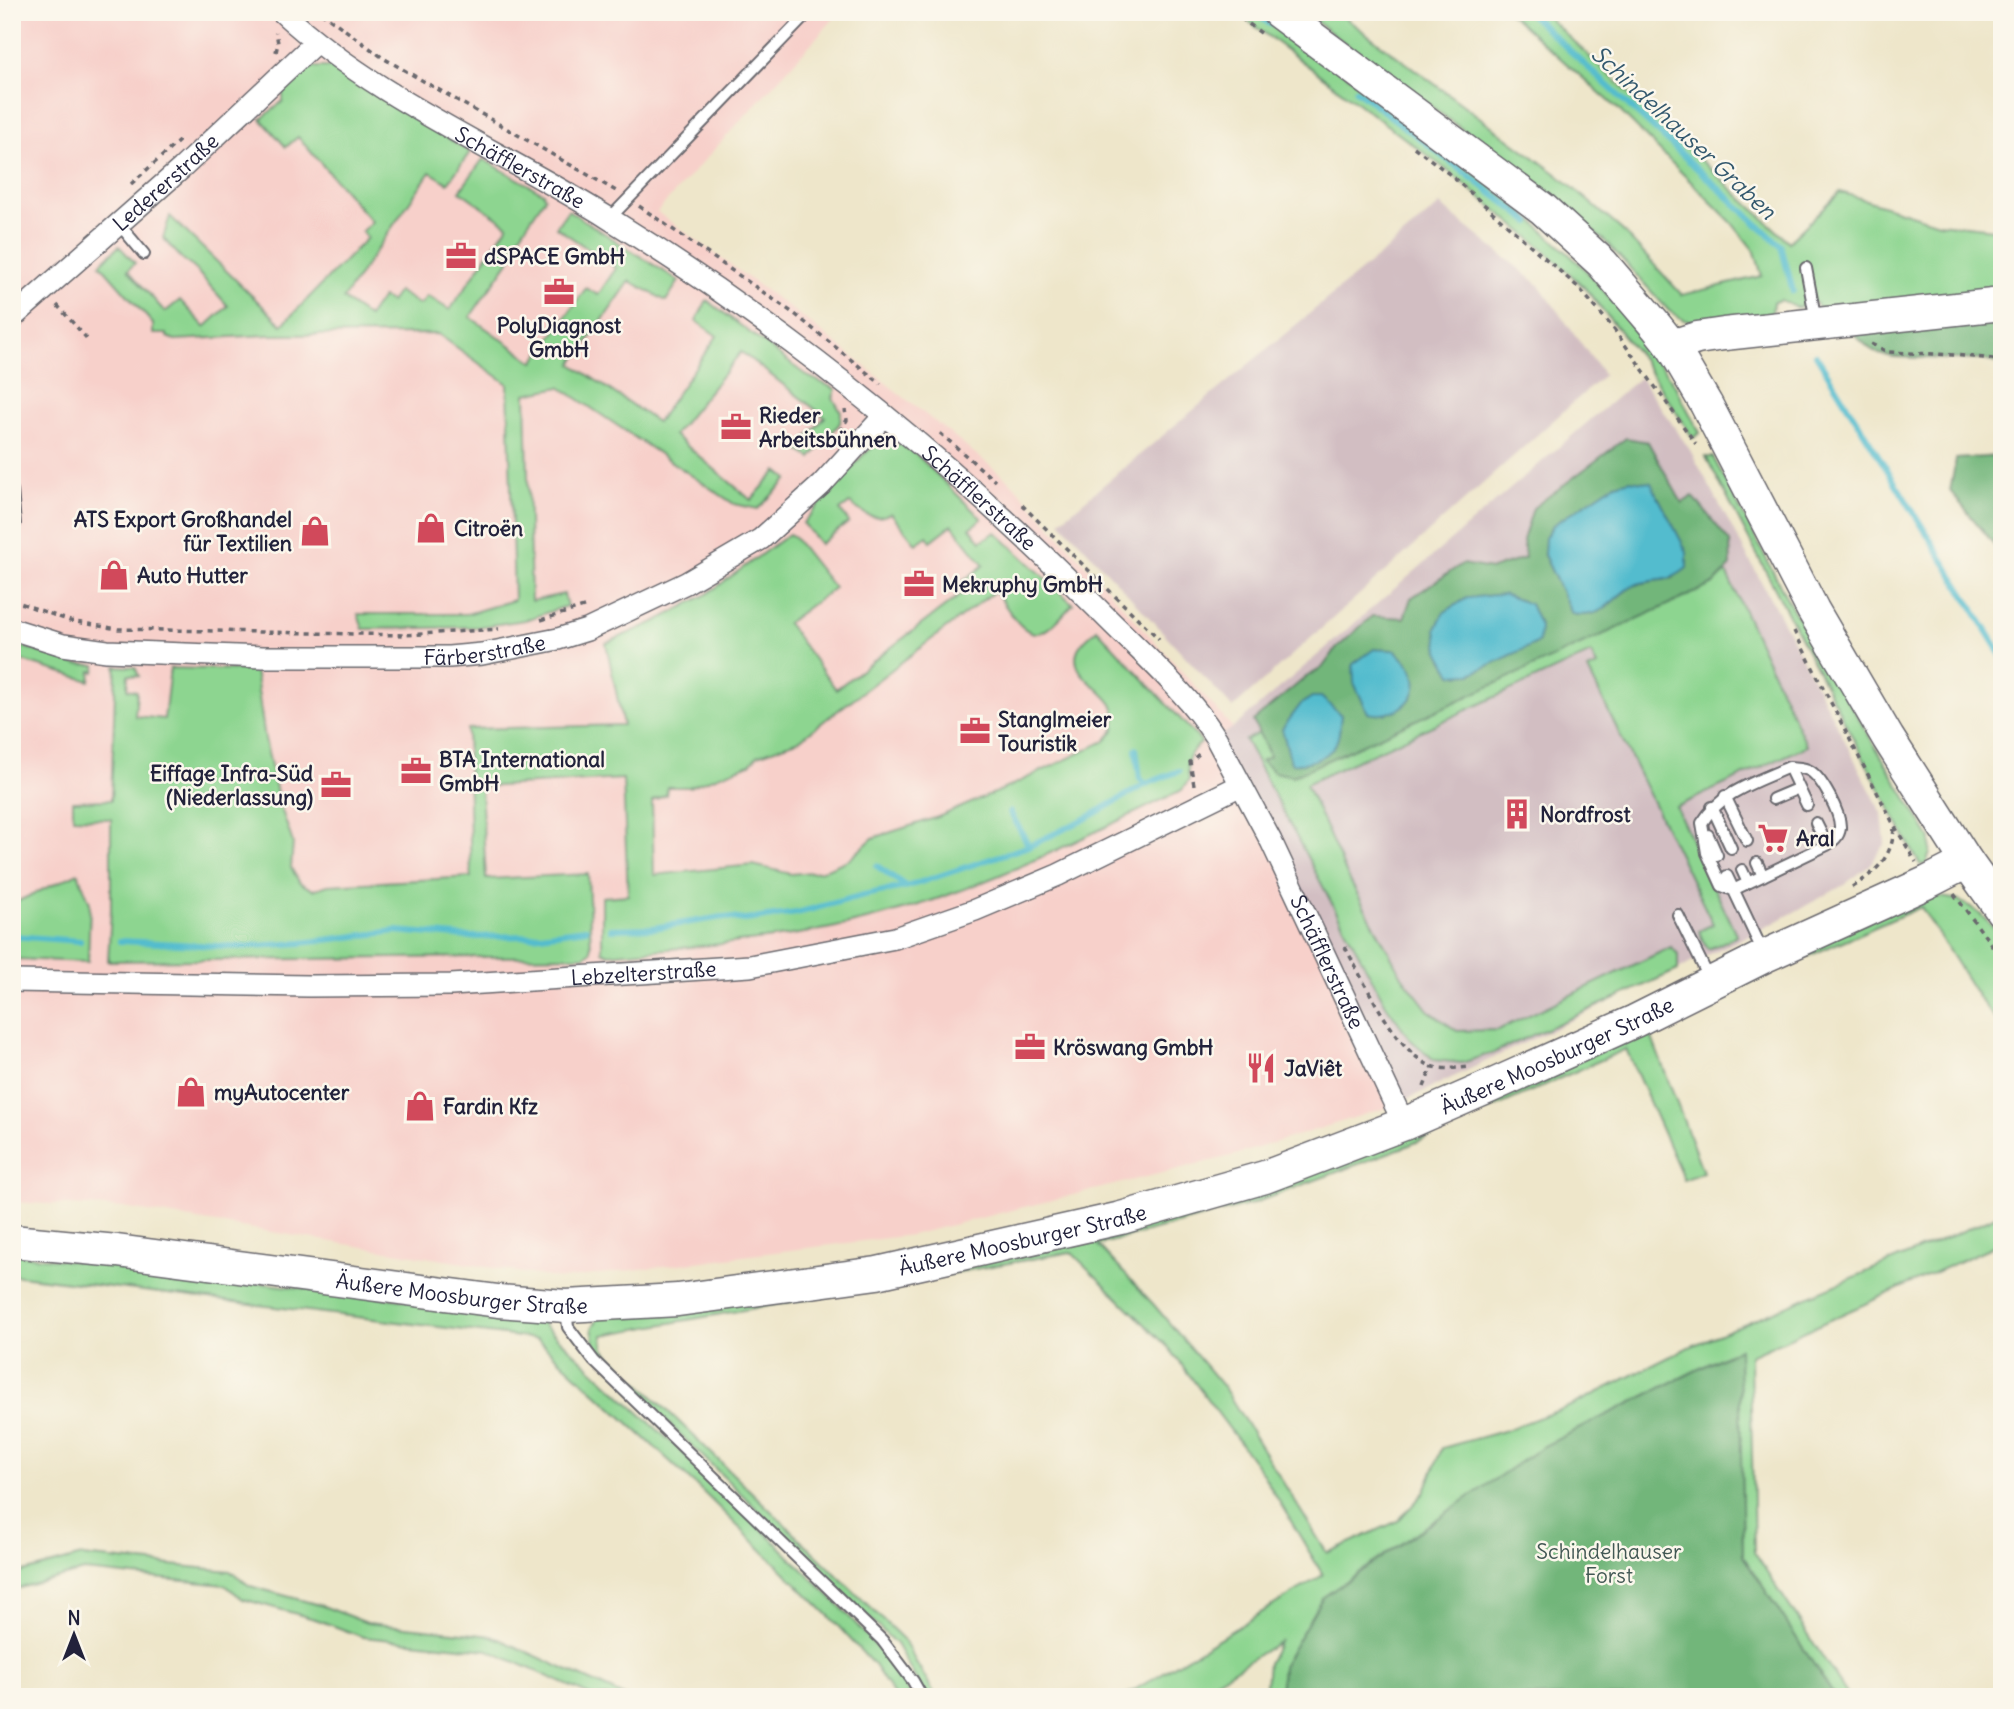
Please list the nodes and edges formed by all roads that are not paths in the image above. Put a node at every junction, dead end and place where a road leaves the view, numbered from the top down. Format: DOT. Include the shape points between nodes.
graph roads {
  1 [pos="809,12"];
  2 [pos="278,20"];
  3 [pos="1273,25"];
  4 [pos="315,43"];
  5 [pos="610,218"];
  6 [pos="119,224"];
  7 [pos="144,254"];
  8 [pos="1806,268"];
  9 [pos="2002,304"];
  10 [pos="12,318"];
  11 [pos="1829,323"];
  12 [pos="1672,346"];
  13 [pos="884,416"];
  14 [pos="12,490"];
  15 [pos="15,524"];
  16 [pos="12,629"];
  17 [pos="1788,767"];
  18 [pos="1241,785"];
  19 [pos="1799,788"];
  20 [pos="1725,796"];
  21 [pos="1773,799"];
  22 [pos="1807,805"];
  23 [pos="1712,807"];
  24 [pos="1702,822"];
  25 [pos="1816,822"];
  26 [pos="1747,841"];
  27 [pos="1827,845"];
  28 [pos="1731,848"];
  29 [pos="1717,855"];
  30 [pos="1757,863"];
  31 [pos="1741,870"];
  32 [pos="1945,873"];
  33 [pos="1727,876"];
  34 [pos="1763,876"];
  35 [pos="1748,883"];
  36 [pos="1733,890"];
  37 [pos="2002,911"];
  38 [pos="1678,915"];
  39 [pos="1765,956"];
  40 [pos="12,981"];
  41 [pos="1711,982"];
  42 [pos="1399,1114"];
  43 [pos="12,1241"];
  44 [pos="566,1306"];
  45 [pos="922,1697"];
  1 -- 5 [label="lane"];
  2 -- 4 [label="street, Schäfflerstraße"];
  3 -- 12 [label="street" via="1439,131 1553,218 1602,263"];
  4 -- 5 [label="street, Schäfflerstraße" via="399,98"];
  4 -- 6 [label="street, Ledererstraße"];
  5 -- 13 [label="street, Schäfflerstraße" via="700,278"];
  6 -- 7 [label="lane"];
  6 -- 10 [label="street, Ledererstraße"];
  8 -- 11 [label="lane"];
  9 -- 11 [label="street"];
  11 -- 12 [label="street" via="1697,338"];
  12 -- 32 [label="street" via="1888,738"];
  13 -- 16 [label="street, Färberstraße" via="821,485 761,539 649,601 558,639 449,657 263,657 107,651 63,645"];
  13 -- 18 [label="street, Schäfflerstraße" via="1062,573 1167,679 1205,722"];
  14 -- 15 [label="lane"];
  17 -- 19 [label="lane"];
  17 -- 20 [label="lane"];
  17 -- 27 [label="lane" via="1807,769 1819,778 1838,815 1840,829"];
  18 -- 40 [label="street, Lebzelterstraße" via="1058,875 975,910 895,938 750,967 452,985"];
  18 -- 42 [label="street, Schäfflerstraße"];
  19 -- 21 [label="lane"];
  19 -- 22 [label="lane"];
  20 -- 23 [label="lane"];
  20 -- 26 [label="lane" via="1739,814"];
  23 -- 24 [label="lane"];
  23 -- 28 [label="lane"];
  24 -- 29 [label="lane"];
  24 -- 36 [label="lane" via="1707,853 1722,886"];
  25 -- 27 [label="lane"];
  27 -- 34 [label="lane"];
  30 -- 34 [label="lane"];
  31 -- 35 [label="lane"];
  32 -- 37 [label="street"];
  32 -- 39 [label="street, Äußere Moosburger Straße"];
  33 -- 36 [label="lane"];
  34 -- 35 [label="lane"];
  35 -- 36 [label="lane"];
  36 -- 39 [label="lane"];
  38 -- 41 [label="lane"];
  39 -- 41 [label="street, Äußere Moosburger Straße"];
  41 -- 42 [label="street, Äußere Moosburger Straße" via="1635,1021"];
  42 -- 44 [label="street, Äußere Moosburger Straße" via="1265,1177 1121,1218 958,1256 877,1273 701,1297"];
  43 -- 44 [label="street, Äußere Moosburger Straße"];
  44 -- 45 [label="lane" via="568,1327 594,1361 882,1640"];
}
